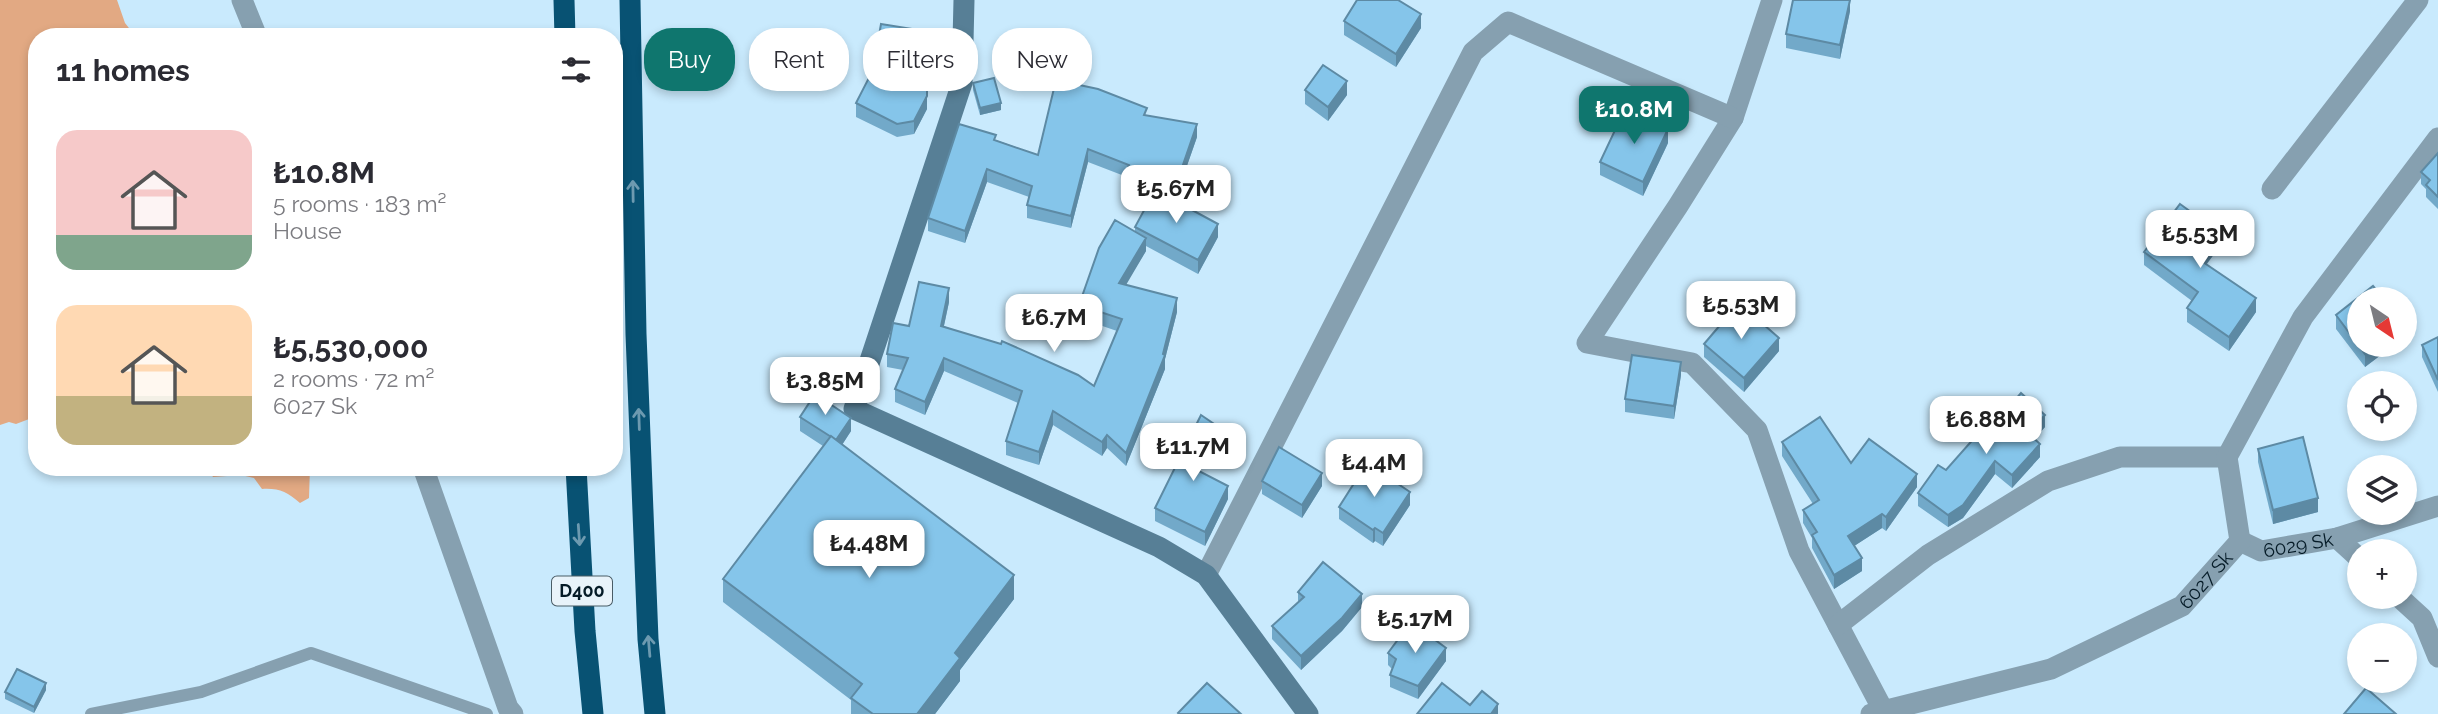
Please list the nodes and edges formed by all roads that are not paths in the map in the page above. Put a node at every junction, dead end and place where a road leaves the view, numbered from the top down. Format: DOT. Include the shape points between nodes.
graph roads {
  1 [pos="242,0"];
  2 [pos="564,0"];
  3 [pos="630,0"];
  4 [pos="964,0"];
  5 [pos="1772,0"];
  6 [pos="2418,0"];
  7 [pos="253,28"];
  8 [pos="565,28"];
  9 [pos="1733,118"];
  10 [pos="2438,138"];
  11 [pos="2273,189"];
  12 [pos="2227,457"];
  13 [pos="426,476"];
  14 [pos="576,476"];
  15 [pos="2438,506"];
  16 [pos="2337,538"];
  17 [pos="2240,541"];
  18 [pos="2347,547"];
  19 [pos="1206,575"];
  20 [pos="2412,609"];
  21 [pos="1838,625"];
  22 [pos="2438,657"];
  23 [pos="1876,712"];
  24 [pos="91,714"];
  25 [pos="487,714"];
  26 [pos="513,714"];
  27 [pos="593,714"];
  28 [pos="655,714"];
  29 [pos="1308,714"];
  1 -- 7 [label="street"];
  2 -- 8 [label="highway"];
  28 -- 3 [label="highway, one-way" via="636,334"];
  4 -- 19 [label="street" via="962,83 854,409 1159,547"];
  5 -- 9 [label="street"];
  6 -- 11 [label="street"];
  9 -- 19 [label="street" via="1508,22 1473,52"];
  9 -- 21 [label="street" via="1587,343 1692,363 1757,430 1799,551"];
  10 -- 12 [label="street" via="2302,317"];
  12 -- 17 [label="street, 6027 Sk"];
  12 -- 21 [label="street" via="2120,457 2048,481 1928,555"];
  13 -- 26 [label="street"];
  14 -- 27 [label="highway, D400, one-way"];
  15 -- 16 [label="street, 6029 Sk"];
  16 -- 17 [label="street, 6029 Sk" via="2261,551"];
  16 -- 18 [label="street"];
  17 -- 23 [label="street, 6027 Sk" via="2182,606 2051,670"];
  19 -- 29 [label="street"];
  20 -- 22 [label="street" via="2422,618"];
  21 -- 23 [label="street"];
  24 -- 25 [label="lane" via="201,692 312,653"];
}
